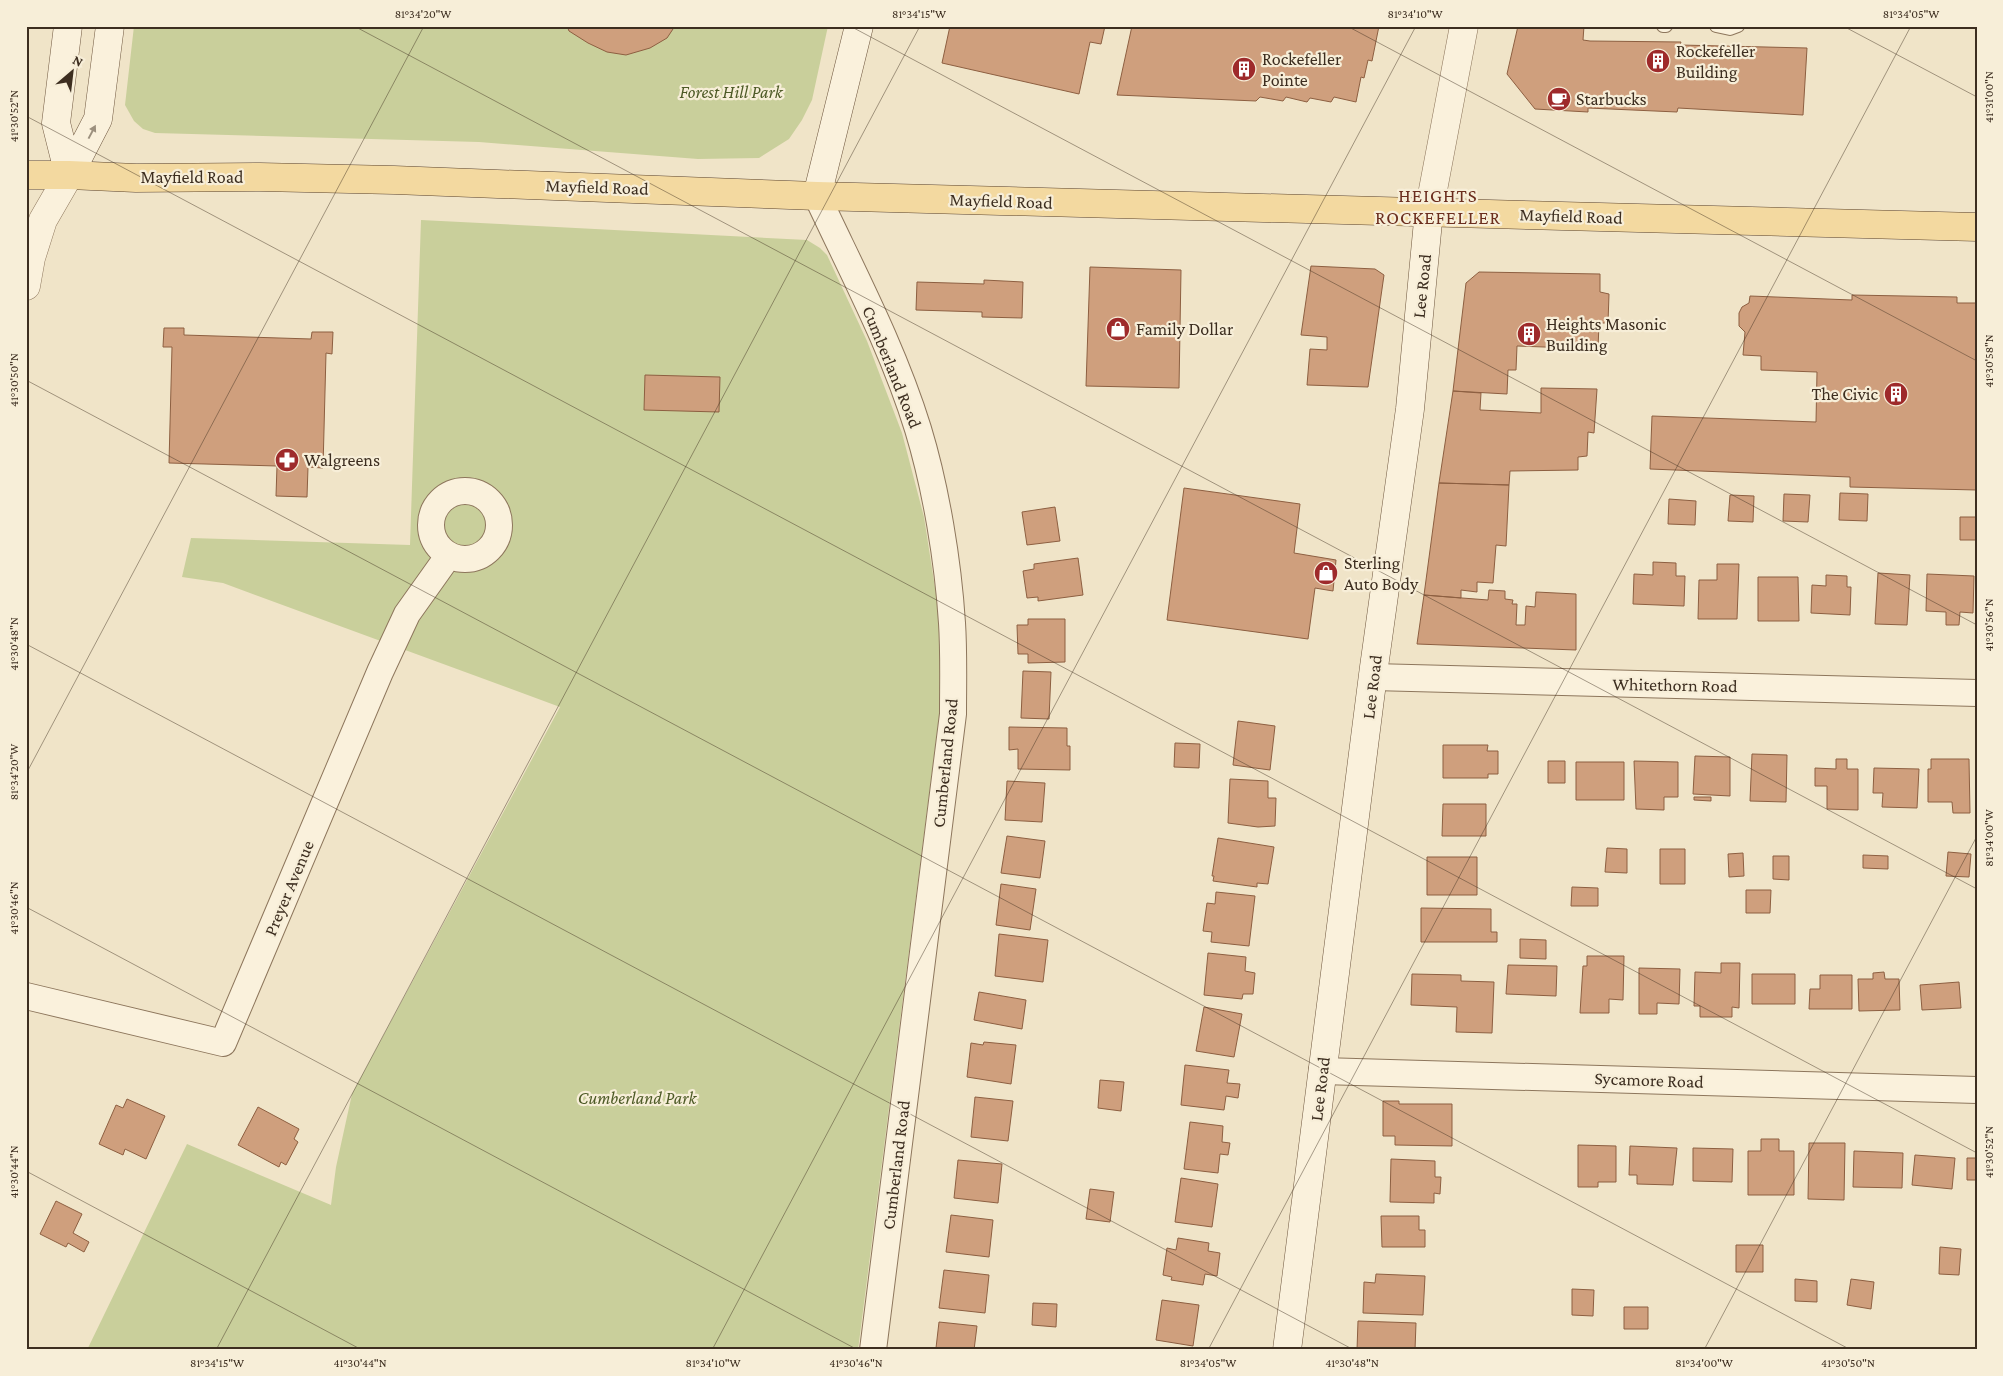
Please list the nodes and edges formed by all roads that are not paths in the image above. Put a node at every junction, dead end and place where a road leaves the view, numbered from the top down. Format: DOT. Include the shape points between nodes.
graph roads {
  1 [pos="68,26"];
  2 [pos="110,26"];
  3 [pos="860,26"];
  4 [pos="1464,26"];
  5 [pos="1716,26"];
  6 [pos="1738,26"];
  7 [pos="26,175"];
  8 [pos="68,175"];
  9 [pos="817,196"];
  10 [pos="1429,211"];
  11 [pos="1977,227"];
  12 [pos="26,286"];
  13 [pos="449,555"];
  14 [pos="1373,677"];
  15 [pos="1977,693"];
  16 [pos="26,996"];
  17 [pos="1322,1071"];
  18 [pos="1977,1090"];
  19 [pos="873,1350"];
  20 [pos="1287,1350"];
  1 -- 8 [label="main road" via="56,123"];
  8 -- 2 [label="main road, one-way" via="98,119"];
  3 -- 9 [label="main road"];
  4 -- 10 [label="main road, Lee Road"];
  5 -- 6 [label="lane" via="1730,29"];
  7 -- 8 [label="main road, Mayfield Road"];
  8 -- 9 [label="main road, Mayfield Road" via="394,180"];
  8 -- 12 [label="main road" via="44,220 31,258"];
  9 -- 10 [label="main road, Mayfield Road"];
  9 -- 19 [label="street, Cumberland Road" via="883,337 918,431 931,478 952,622 953,714"];
  10 -- 11 [label="main road, Mayfield Road"];
  10 -- 14 [label="main road, Lee Road" via="1410,409"];
  13 -- 16 [label="street, Preyer Avenue" via="407,614 395,639 223,1043"];
  14 -- 15 [label="street, Whitethorn Road"];
  14 -- 17 [label="main road, Lee Road"];
  17 -- 18 [label="street, Sycamore Road"];
  17 -- 20 [label="main road, Lee Road"];
}
